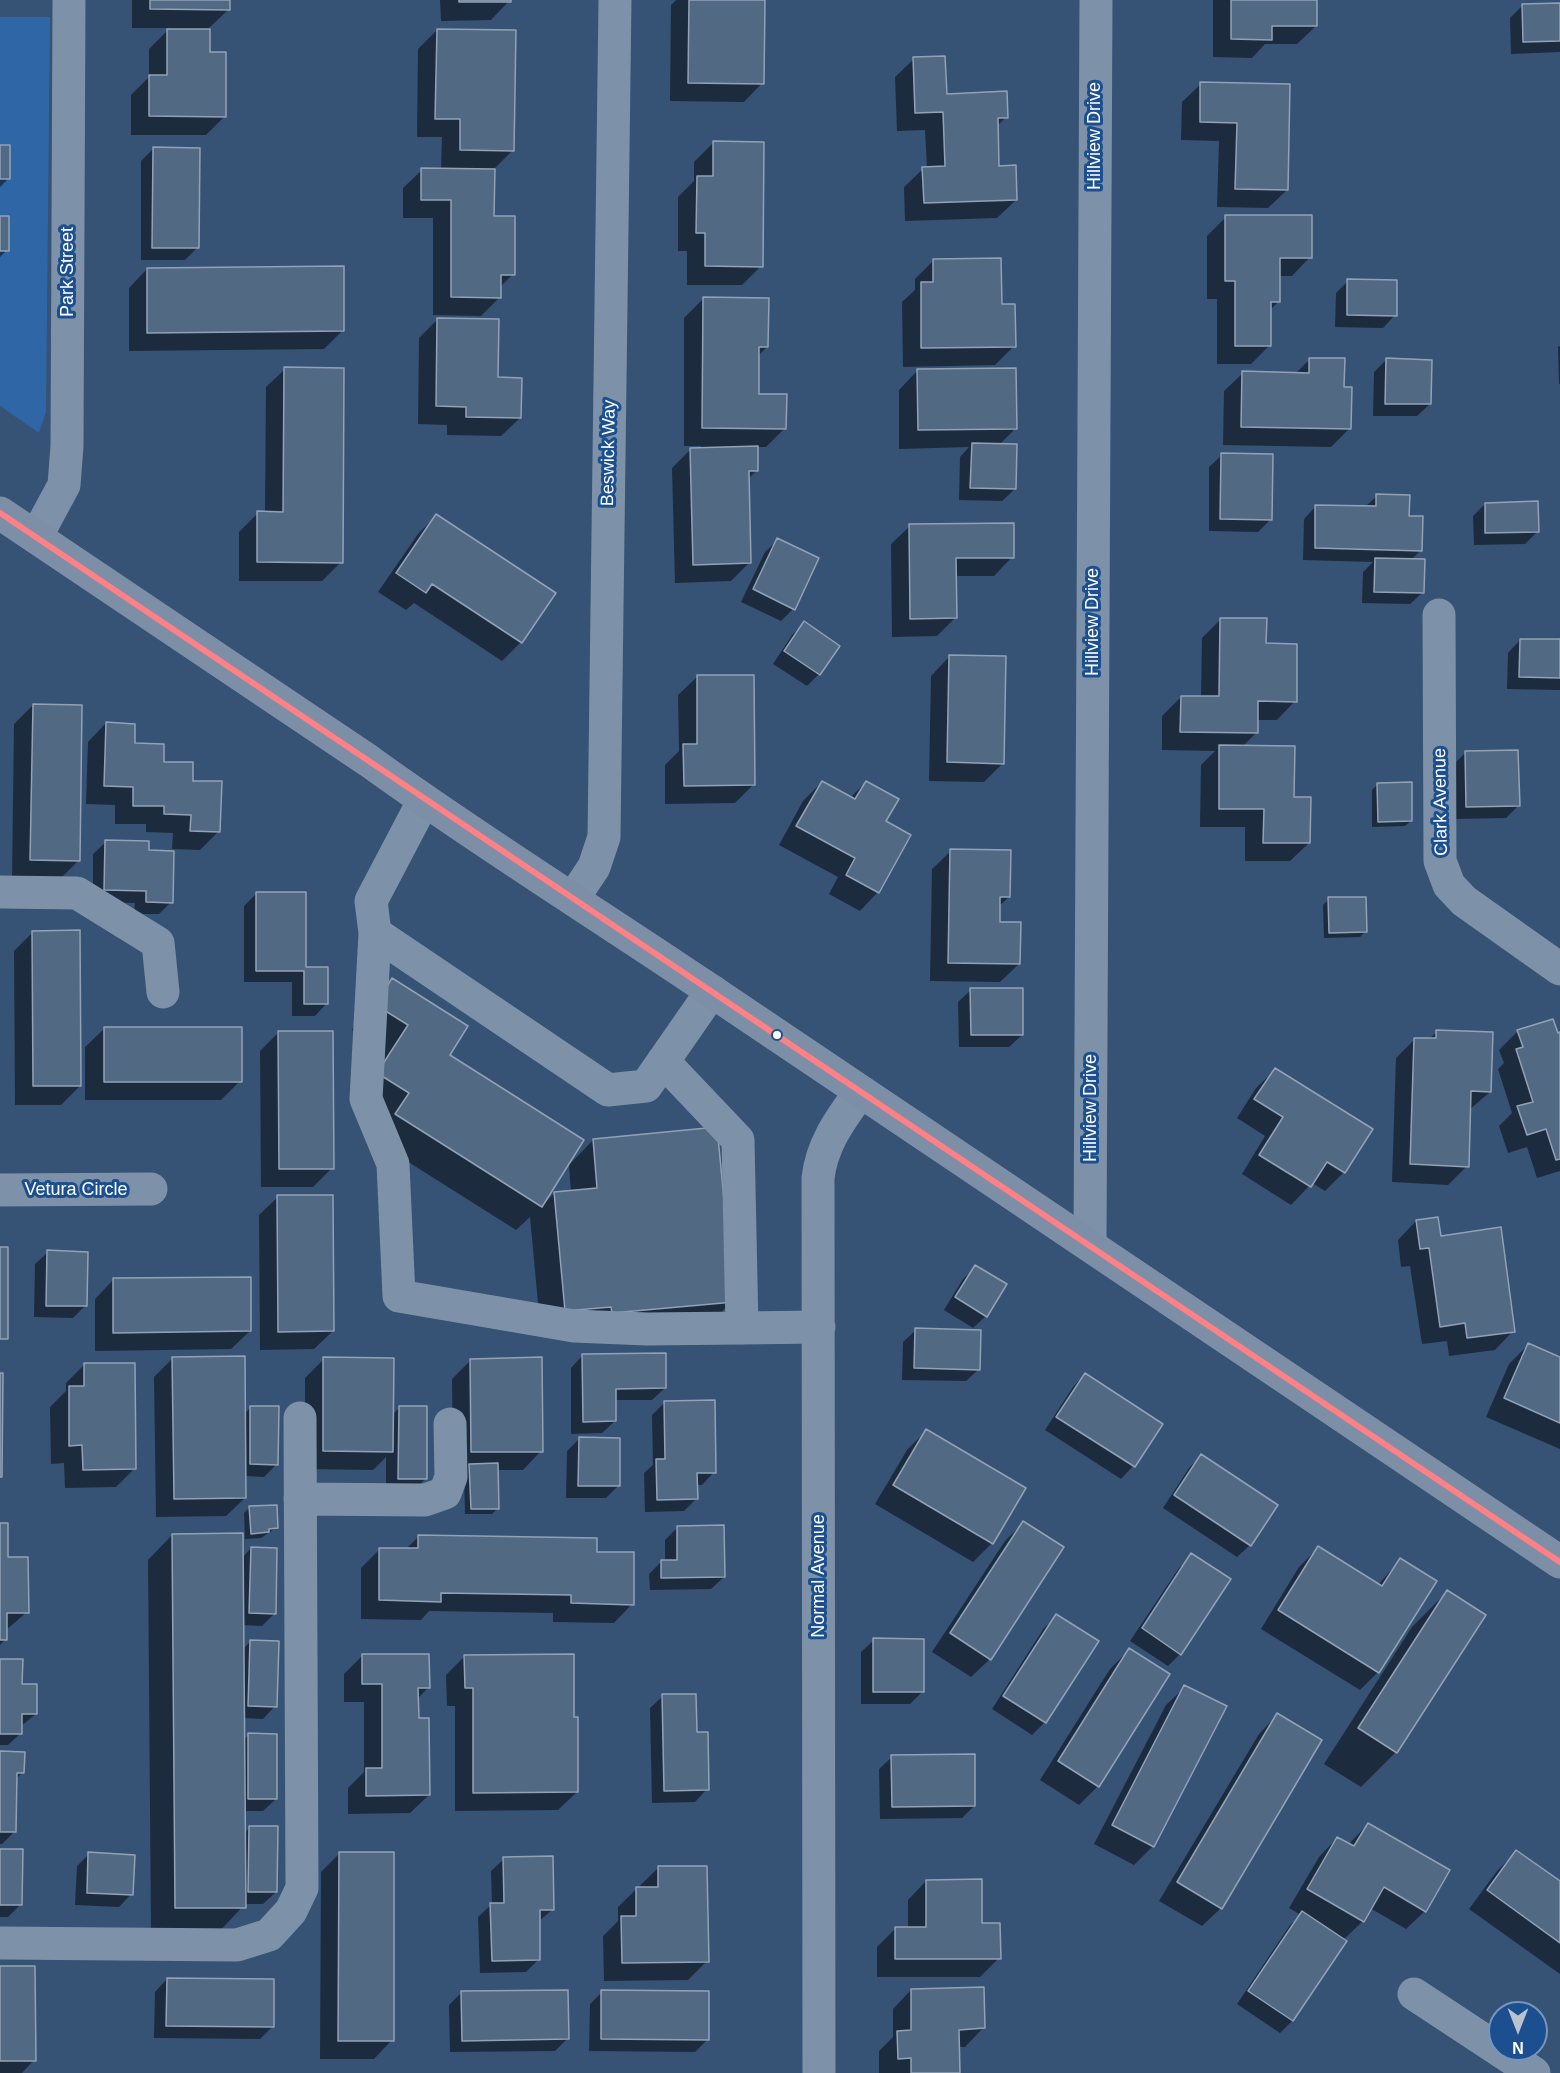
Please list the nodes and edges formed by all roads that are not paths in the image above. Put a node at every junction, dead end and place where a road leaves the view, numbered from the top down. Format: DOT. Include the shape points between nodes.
graph roads {
  1 [pos="69,0"];
  2 [pos="615,0"];
  3 [pos="1096,0"];
  4 [pos="0,513"];
  5 [pos="36,537"];
  6 [pos="1439,615"];
  7 [pos="424,800"];
  8 [pos="0,892"];
  9 [pos="574,897"];
  10 [pos="375,933"];
  11 [pos="1560,969"];
  12 [pos="712,991"];
  13 [pos="163,992"];
  14 [pos="663,1061"];
  15 [pos="860,1092"];
  16 [pos="151,1189"];
  17 [pos="0,1190"];
  18 [pos="1090,1243"];
  19 [pos="819,1327"];
  20 [pos="742,1328"];
  21 [pos="300,1418"];
  22 [pos="450,1424"];
  23 [pos="300,1499"];
  24 [pos="1560,1562"];
  25 [pos="0,1942"];
  26 [pos="1414,1994"];
  27 [pos="819,2073"];
  28 [pos="1534,2073"];
  1 -- 5 [label="street, Park Street" via="67,446 64,485"];
  2 -- 9 [label="street, Beswick Way" via="604,837 594,867"];
  3 -- 18 [label="street, Hillview Drive"];
  4 -- 5 [label="main road"];
  5 -- 7 [label="main road"];
  6 -- 11 [label="street, Clark Avenue" via="1440,861 1449,885 1464,901"];
  7 -- 9 [label="main road"];
  7 -- 10 [label="street" via="371,901"];
  8 -- 13 [label="street" via="77,893 158,943"];
  9 -- 12 [label="main road"];
  10 -- 14 [label="street" via="608,1090 646,1086"];
  10 -- 20 [label="street" via="366,1099 393,1164 399,1296 574,1326"];
  12 -- 14 [label="street"];
  12 -- 15 [label="main road"];
  14 -- 20 [label="street" via="738,1140"];
  15 -- 18 [label="main road"];
  15 -- 19 [label="street, Normal Avenue" via="831,1133 820,1159"];
  16 -- 17 [label="street, Vetura Circle"];
  18 -- 24 [label="main road"];
  19 -- 20 [label="street"];
  19 -- 27 [label="street, Normal Avenue"];
  21 -- 23 [label="street"];
  22 -- 23 [label="street" via="451,1477 445,1493 425,1500"];
  23 -- 25 [label="street" via="302,1888 291,1911 269,1935 237,1945"];
  26 -- 28 [label="street"];
}
